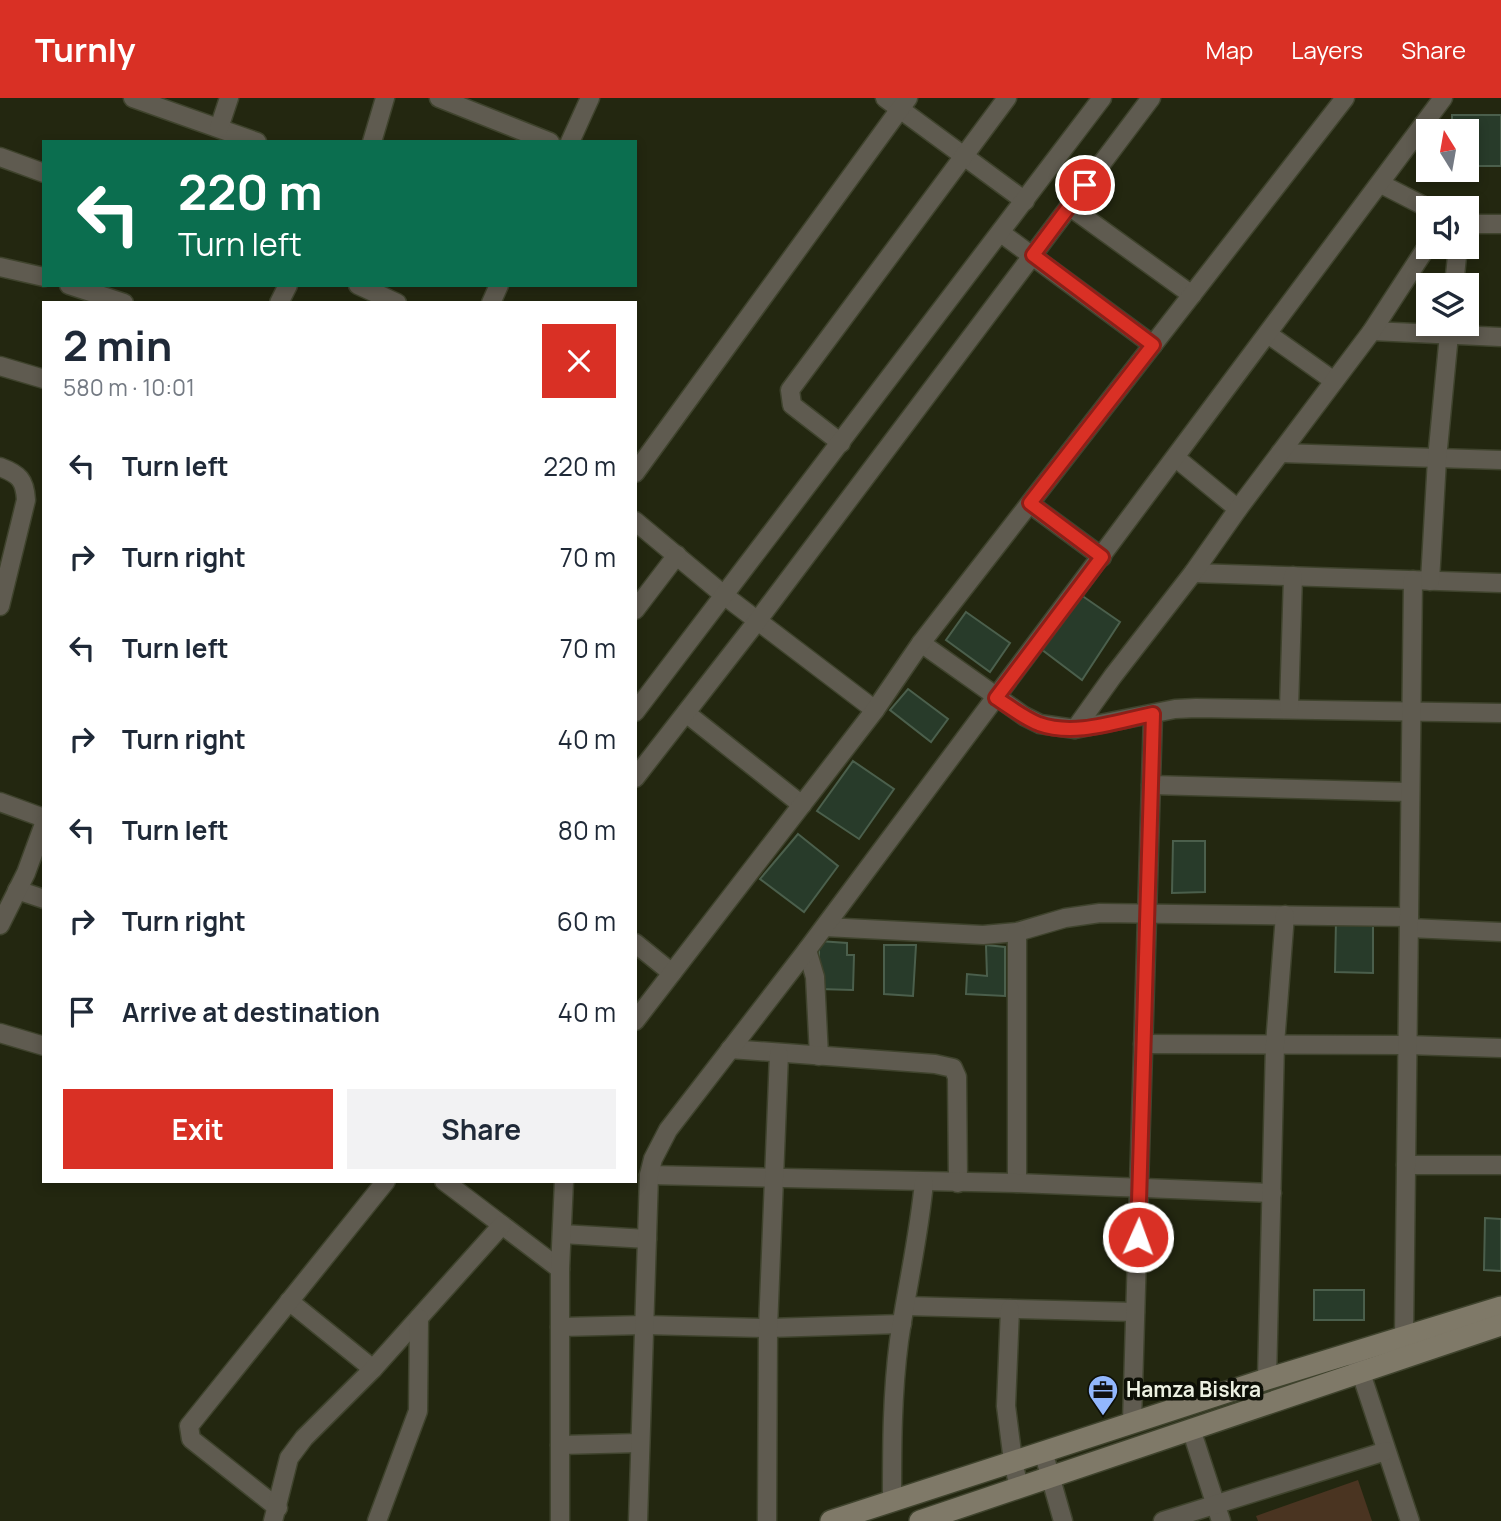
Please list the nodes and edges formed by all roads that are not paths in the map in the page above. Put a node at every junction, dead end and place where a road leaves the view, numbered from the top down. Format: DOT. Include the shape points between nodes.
graph roads {
  1 [pos="133,98"];
  2 [pos="229,98"];
  3 [pos="385,98"];
  4 [pos="439,98"];
  5 [pos="590,98"];
  6 [pos="885,98"];
  7 [pos="1007,98"];
  8 [pos="1102,98"];
  9 [pos="1151,98"];
  10 [pos="1345,98"];
  11 [pos="1443,98"];
  12 [pos="904,104"];
  13 [pos="219,128"];
  14 [pos="252,140"];
  15 [pos="373,140"];
  16 [pos="545,140"];
  17 [pos="570,140"];
  18 [pos="964,155"];
  19 [pos="0,158"];
  20 [pos="42,172"];
  21 [pos="1381,184"];
  22 [pos="1025,201"];
  23 [pos="1416,202"];
  24 [pos="1069,206"];
  25 [pos="1479,224"];
  26 [pos="1501,224"];
  27 [pos="1001,233"];
  28 [pos="1033,255"];
  29 [pos="1419,259"];
  30 [pos="0,267"];
  31 [pos="42,277"];
  32 [pos="75,287"];
  33 [pos="362,287"];
  34 [pos="1192,295"];
  35 [pos="118,301"];
  36 [pos="393,301"];
  37 [pos="1416,330"];
  38 [pos="1372,331"];
  39 [pos="1268,334"];
  40 [pos="1479,334"];
  41 [pos="1448,336"];
  42 [pos="1501,337"];
  43 [pos="1153,345"];
  44 [pos="0,366"];
  45 [pos="42,378"];
  46 [pos="1335,381"];
  47 [pos="841,443"];
  48 [pos="1280,453"];
  49 [pos="1176,458"];
  50 [pos="1437,459"];
  51 [pos="1501,460"];
  52 [pos="0,467"];
  53 [pos="637,470"];
  54 [pos="1030,503"];
  55 [pos="1238,509"];
  56 [pos="637,523"];
  57 [pos="677,555"];
  58 [pos="1102,557"];
  59 [pos="1193,573"];
  60 [pos="1293,576"];
  61 [pos="1421,581"];
  62 [pos="1501,583"];
  63 [pos="725,596"];
  64 [pos="0,606"];
  65 [pos="637,607"];
  66 [pos="758,620"];
  67 [pos="922,643"];
  68 [pos="996,698"];
  69 [pos="1289,708"];
  70 [pos="637,709"];
  71 [pos="875,710"];
  72 [pos="1411,711"];
  73 [pos="686,713"];
  74 [pos="1501,713"];
  75 [pos="1153,714"];
  76 [pos="1075,729"];
  77 [pos="637,776"];
  78 [pos="1151,785"];
  79 [pos="1410,792"];
  80 [pos="0,802"];
  81 [pos="802,805"];
  82 [pos="42,817"];
  83 [pos="42,828"];
  84 [pos="10,894"];
  85 [pos="42,899"];
  86 [pos="1147,914"];
  87 [pos="1285,915"];
  88 [pos="1409,923"];
  89 [pos="0,925"];
  90 [pos="825,927"];
  91 [pos="1017,932"];
  92 [pos="1501,932"];
  93 [pos="637,945"];
  94 [pos="807,950"];
  95 [pos="671,973"];
  96 [pos="637,1018"];
  97 [pos="0,1033"];
  98 [pos="1143,1044"];
  99 [pos="1275,1044"];
  100 [pos="42,1045"];
  101 [pos="1407,1045"];
  102 [pos="1501,1048"];
  103 [pos="730,1049"];
  104 [pos="779,1054"];
  105 [pos="819,1056"];
  106 [pos="1406,1165"];
  107 [pos="1501,1165"];
  108 [pos="649,1175"];
  109 [pos="775,1178"];
  110 [pos="924,1182"];
  111 [pos="384,1183"];
  112 [pos="447,1183"];
  113 [pos="564,1183"];
  114 [pos="958,1183"];
  115 [pos="1017,1183"];
  116 [pos="1139,1188"];
  117 [pos="1272,1193"];
  118 [pos="502,1225"];
  119 [pos="562,1234"];
  120 [pos="647,1240"];
  121 [pos="560,1269"];
  122 [pos="289,1301"];
  123 [pos="1501,1307"];
  124 [pos="1010,1309"];
  125 [pos="1135,1312"];
  126 [pos="904,1315"];
  127 [pos="419,1318"];
  128 [pos="644,1325"];
  129 [pos="1501,1325"];
  130 [pos="560,1327"];
  131 [pos="768,1328"];
  132 [pos="1404,1336"];
  133 [pos="1357,1362"];
  134 [pos="373,1369"];
  135 [pos="1268,1379"];
  136 [pos="1132,1422"];
  137 [pos="1191,1429"];
  138 [pos="640,1443"];
  139 [pos="560,1445"];
  140 [pos="1043,1451"];
  141 [pos="1386,1451"];
  142 [pos="1013,1461"];
  143 [pos="1051,1477"];
  144 [pos="1019,1488"];
  145 [pos="892,1501"];
  146 [pos="1219,1513"];
  147 [pos="276,1514"];
  148 [pos="377,1521"];
  149 [pos="560,1521"];
  150 [pos="638,1521"];
  151 [pos="767,1521"];
  152 [pos="831,1521"];
  153 [pos="920,1521"];
  154 [pos="1063,1521"];
  155 [pos="1163,1521"];
  156 [pos="1410,1521"];
  1 -- 13 [label="street"];
  2 -- 13 [label="street"];
  3 -- 15 [label="street"];
  4 -- 16 [label="street"];
  5 -- 17 [label="street"];
  6 -- 12 [label="street"];
  7 -- 18 [label="street"];
  8 -- 22 [label="street"];
  9 -- 24 [label="street"];
  10 -- 34 [label="street"];
  11 -- 21 [label="street"];
  12 -- 18 [label="street"];
  12 -- 53 [label="street"];
  13 -- 14 [label="street"];
  18 -- 22 [label="street"];
  18 -- 47 [label="street" via="790,390 792,405"];
  19 -- 20 [label="street"];
  21 -- 23 [label="street"];
  21 -- 39 [label="street"];
  22 -- 27 [label="street"];
  24 -- 28 [label="street"];
  24 -- 34 [label="street"];
  25 -- 26 [label="street"];
  27 -- 28 [label="street"];
  27 -- 47 [label="street"];
  28 -- 43 [label="street"];
  28 -- 66 [label="street"];
  29 -- 38 [label="street"];
  30 -- 31 [label="street"];
  32 -- 35 [label="street"];
  33 -- 36 [label="street"];
  34 -- 43 [label="street"];
  37 -- 38 [label="street"];
  38 -- 46 [label="street"];
  39 -- 46 [label="street"];
  39 -- 49 [label="street"];
  40 -- 42 [label="street"];
  41 -- 50 [label="street"];
  43 -- 54 [label="street"];
  44 -- 45 [label="street"];
  46 -- 48 [label="street"];
  47 -- 63 [label="street"];
  48 -- 50 [label="street"];
  48 -- 55 [label="street"];
  49 -- 55 [label="street"];
  49 -- 58 [label="street"];
  50 -- 51 [label="street"];
  50 -- 61 [label="street"];
  52 -- 64 [label="street" via="21,477 26,500"];
  54 -- 58 [label="street"];
  54 -- 67 [label="street"];
  55 -- 59 [label="street"];
  56 -- 57 [label="street"];
  57 -- 63 [label="street"];
  57 -- 65 [label="street"];
  58 -- 68 [label="street"];
  59 -- 60 [label="street"];
  59 -- 76 [label="street"];
  60 -- 61 [label="street"];
  60 -- 69 [label="street"];
  61 -- 62 [label="street"];
  61 -- 72 [label="street"];
  63 -- 66 [label="street"];
  63 -- 70 [label="street"];
  66 -- 71 [label="street"];
  66 -- 73 [label="street"];
  67 -- 68 [label="street"];
  67 -- 71 [label="street"];
  68 -- 76 [label="street" via="1040,724"];
  68 -- 90 [label="street"];
  69 -- 72 [label="street"];
  69 -- 75 [label="street" via="1196,708"];
  71 -- 81 [label="street"];
  72 -- 74 [label="street"];
  72 -- 79 [label="street"];
  73 -- 77 [label="street"];
  73 -- 81 [label="street"];
  75 -- 76 [label="street"];
  75 -- 78 [label="street"];
  78 -- 79 [label="street"];
  78 -- 86 [label="street"];
  79 -- 88 [label="street"];
  80 -- 82 [label="street"];
  81 -- 95 [label="street"];
  83 -- 84 [label="street"];
  84 -- 85 [label="street"];
  84 -- 89 [label="street"];
  86 -- 87 [label="street"];
  86 -- 91 [label="street" via="1082,915"];
  86 -- 98 [label="street"];
  87 -- 88 [label="street"];
  87 -- 99 [label="street"];
  88 -- 92 [label="street"];
  88 -- 101 [label="street"];
  90 -- 91 [label="street" via="983,935"];
  90 -- 94 [label="street"];
  91 -- 115 [label="street"];
  93 -- 95 [label="street"];
  94 -- 103 [label="street"];
  94 -- 105 [label="street" via="815,977"];
  95 -- 96 [label="street"];
  97 -- 100 [label="street"];
  98 -- 99 [label="street"];
  98 -- 116 [label="street"];
  99 -- 101 [label="street"];
  99 -- 117 [label="street"];
  101 -- 102 [label="street"];
  101 -- 106 [label="street"];
  103 -- 104 [label="street"];
  103 -- 108 [label="street" via="668,1130"];
  104 -- 105 [label="street"];
  104 -- 109 [label="street"];
  105 -- 114 [label="street" via="953,1068 957,1077"];
  106 -- 107 [label="street"];
  106 -- 132 [label="street"];
  108 -- 109 [label="street"];
  108 -- 120 [label="street"];
  109 -- 110 [label="street"];
  109 -- 131 [label="street"];
  110 -- 114 [label="street"];
  110 -- 126 [label="street"];
  111 -- 122 [label="street"];
  112 -- 118 [label="street"];
  113 -- 119 [label="street"];
  114 -- 115 [label="street"];
  115 -- 116 [label="street"];
  116 -- 117 [label="street"];
  116 -- 125 [label="street"];
  117 -- 135 [label="street"];
  118 -- 121 [label="street"];
  118 -- 127 [label="street"];
  119 -- 120 [label="street"];
  119 -- 121 [label="street"];
  120 -- 128 [label="street"];
  121 -- 130 [label="street"];
  122 -- 134 [label="street"];
  122 -- 147 [label="street" via="192,1419 188,1432"];
  123 -- 132 [label="street"];
  124 -- 125 [label="street"];
  124 -- 126 [label="street"];
  124 -- 142 [label="street" via="1006,1406"];
  125 -- 136 [label="street"];
  126 -- 131 [label="street"];
  126 -- 145 [label="street" via="892,1415"];
  127 -- 134 [label="street"];
  127 -- 148 [label="street" via="418,1411"];
  128 -- 130 [label="street"];
  128 -- 131 [label="street"];
  128 -- 138 [label="street"];
  129 -- 133 [label="street"];
  130 -- 139 [label="street"];
  131 -- 151 [label="street"];
  132 -- 133 [label="street"];
  133 -- 135 [label="street"];
  133 -- 137 [label="street"];
  133 -- 141 [label="street"];
  134 -- 147 [label="street" via="289,1458"];
  135 -- 136 [label="street"];
  136 -- 140 [label="street"];
  137 -- 143 [label="street"];
  137 -- 146 [label="street"];
  138 -- 139 [label="street"];
  138 -- 150 [label="street"];
  139 -- 149 [label="street"];
  140 -- 142 [label="street"];
  140 -- 143 [label="street"];
  141 -- 146 [label="street"];
  141 -- 156 [label="street"];
  142 -- 144 [label="street"];
  142 -- 145 [label="street"];
  143 -- 144 [label="street"];
  143 -- 154 [label="street"];
  144 -- 153 [label="street"];
  145 -- 152 [label="street"];
  146 -- 155 [label="street"];
}
